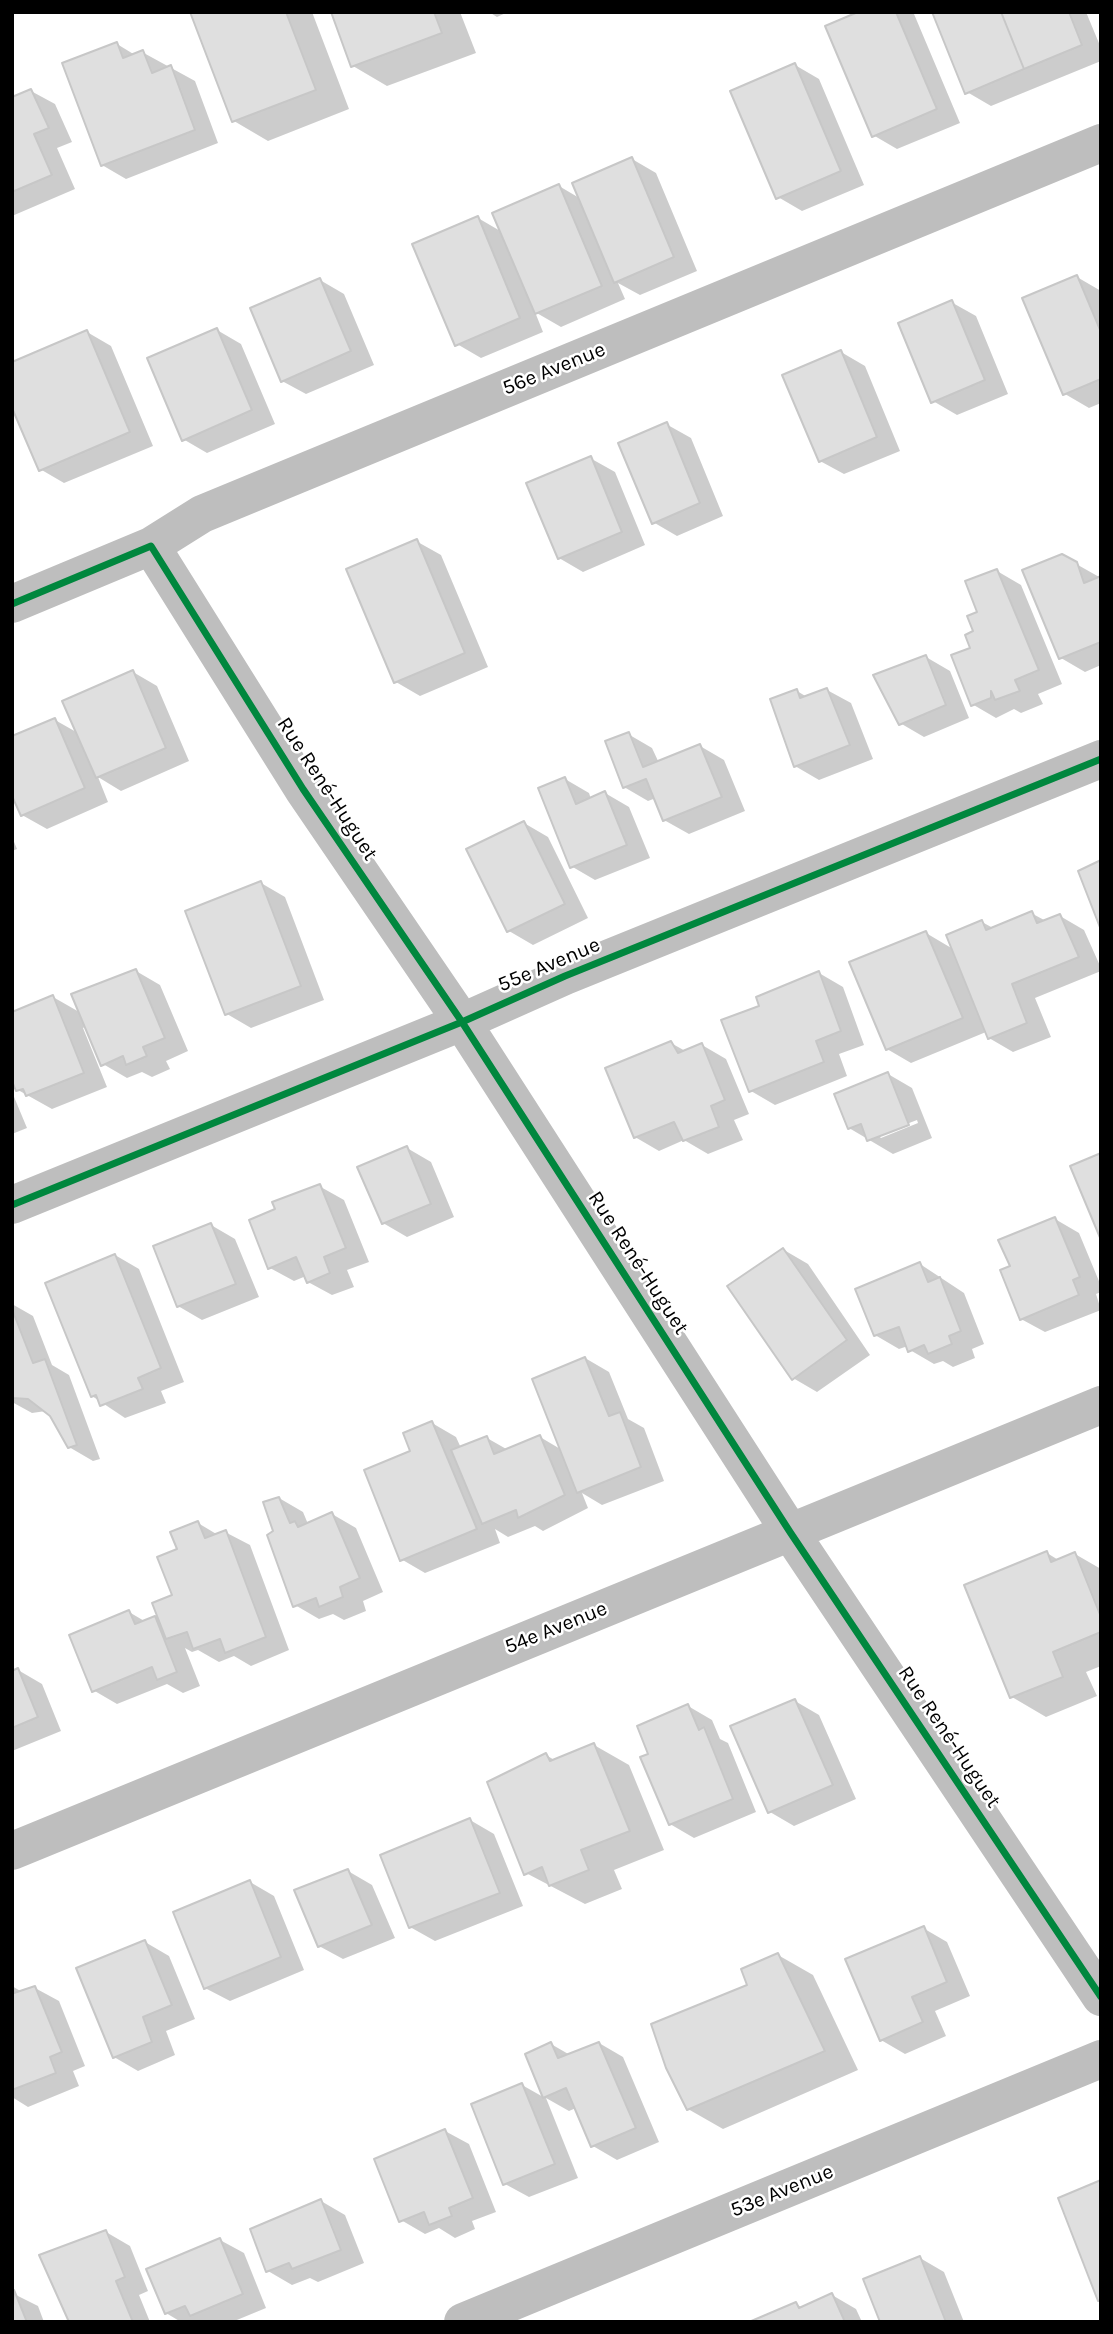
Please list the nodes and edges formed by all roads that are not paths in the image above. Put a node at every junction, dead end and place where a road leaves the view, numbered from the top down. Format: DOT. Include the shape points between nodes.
graph roads {
  1 [pos="1101,143"];
  2 [pos="150,546"];
  3 [pos="12,604"];
  4 [pos="1101,759"];
  5 [pos="462,1022"];
  6 [pos="12,1205"];
  7 [pos="1101,1405"];
  8 [pos="790,1532"];
  9 [pos="12,1851"];
  10 [pos="1101,1997"];
  11 [pos="1101,2059"];
  12 [pos="463,2322"];
  1 -- 2 [label="street, 56e Avenue" via="202,514"];
  2 -- 3 [label="street, 56e Avenue"];
  2 -- 5 [label="street, Rue René-Huguet" via="303,789"];
  4 -- 5 [label="street, 55e Avenue"];
  5 -- 6 [label="street, 55e Avenue"];
  5 -- 8 [label="street, Rue René-Huguet"];
  7 -- 8 [label="street, 54e Avenue"];
  8 -- 9 [label="street, 54e Avenue"];
  8 -- 10 [label="street, Rue René-Huguet"];
  11 -- 12 [label="street, 53e Avenue"];
}
